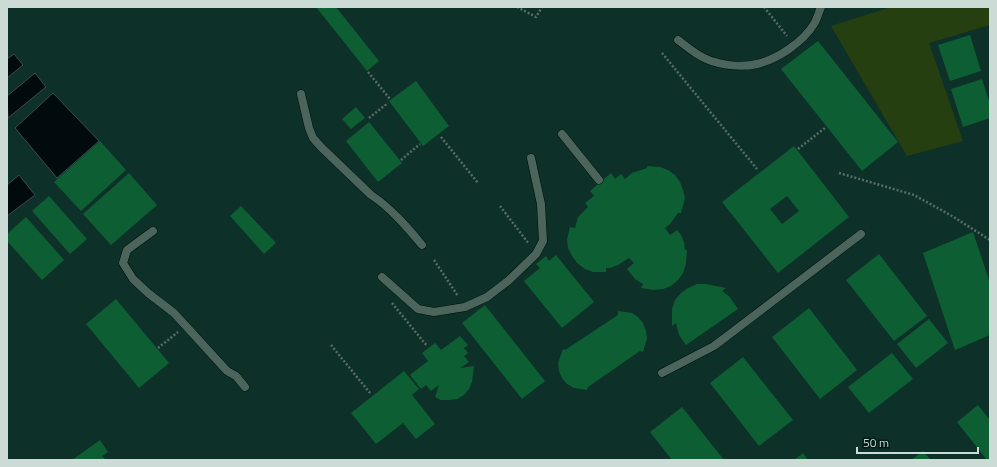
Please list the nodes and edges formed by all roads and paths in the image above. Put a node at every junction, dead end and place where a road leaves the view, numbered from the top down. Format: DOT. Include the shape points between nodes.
graph roads {
  1 [pos="517,7"];
  2 [pos="542,7"];
  3 [pos="764,7"];
  4 [pos="821,7"];
  5 [pos="678,40"];
  6 [pos="794,46"];
  7 [pos="662,53"];
  8 [pos="368,72"];
  9 [pos="301,94"];
  10 [pos="390,99"];
  11 [pos="388,103"];
  12 [pos="369,118"];
  13 [pos="826,128"];
  14 [pos="562,134"];
  15 [pos="441,137"];
  16 [pos="420,144"];
  17 [pos="798,149"];
  18 [pos="532,158"];
  19 [pos="401,160"];
  20 [pos="757,169"];
  21 [pos="839,173"];
  22 [pos="599,180"];
  23 [pos="478,183"];
  24 [pos="500,206"];
  25 [pos="153,231"];
  26 [pos="861,234"];
  27 [pos="990,240"];
  28 [pos="422,245"];
  29 [pos="536,254"];
  30 [pos="434,260"];
  31 [pos="382,277"];
  32 [pos="387,298"];
  33 [pos="464,306"];
  34 [pos="179,331"];
  35 [pos="331,345"];
  36 [pos="427,346"];
  37 [pos="158,348"];
  38 [pos="662,373"];
  39 [pos="245,387"];
  40 [pos="370,394"];
  1 -- 2 [label="path" via="536,17"];
  3 -- 6 [label="path"];
  4 -- 6 [label="lane" via="814,24"];
  5 -- 6 [label="lane" via="714,62 743,66 758,64"];
  7 -- 20 [label="path"];
  8 -- 10 [label="path"];
  9 -- 28 [label="lane" via="308,128 313,138 403,223"];
  11 -- 12 [label="path"];
  13 -- 17 [label="path"];
  14 -- 22 [label="lane"];
  15 -- 23 [label="path"];
  16 -- 19 [label="path"];
  18 -- 29 [label="lane" via="543,222 543,241"];
  21 -- 27 [label="path" via="914,195"];
  24 -- 29 [label="path"];
  25 -- 39 [label="lane" via="127,250 123,263 133,279 174,313"];
  26 -- 38 [label="lane" via="714,346"];
  29 -- 33 [label="lane" via="487,297"];
  30 -- 33 [label="path"];
  31 -- 33 [label="lane" via="418,309 434,312"];
  32 -- 36 [label="path"];
  34 -- 37 [label="path"];
  35 -- 40 [label="path"];
}
